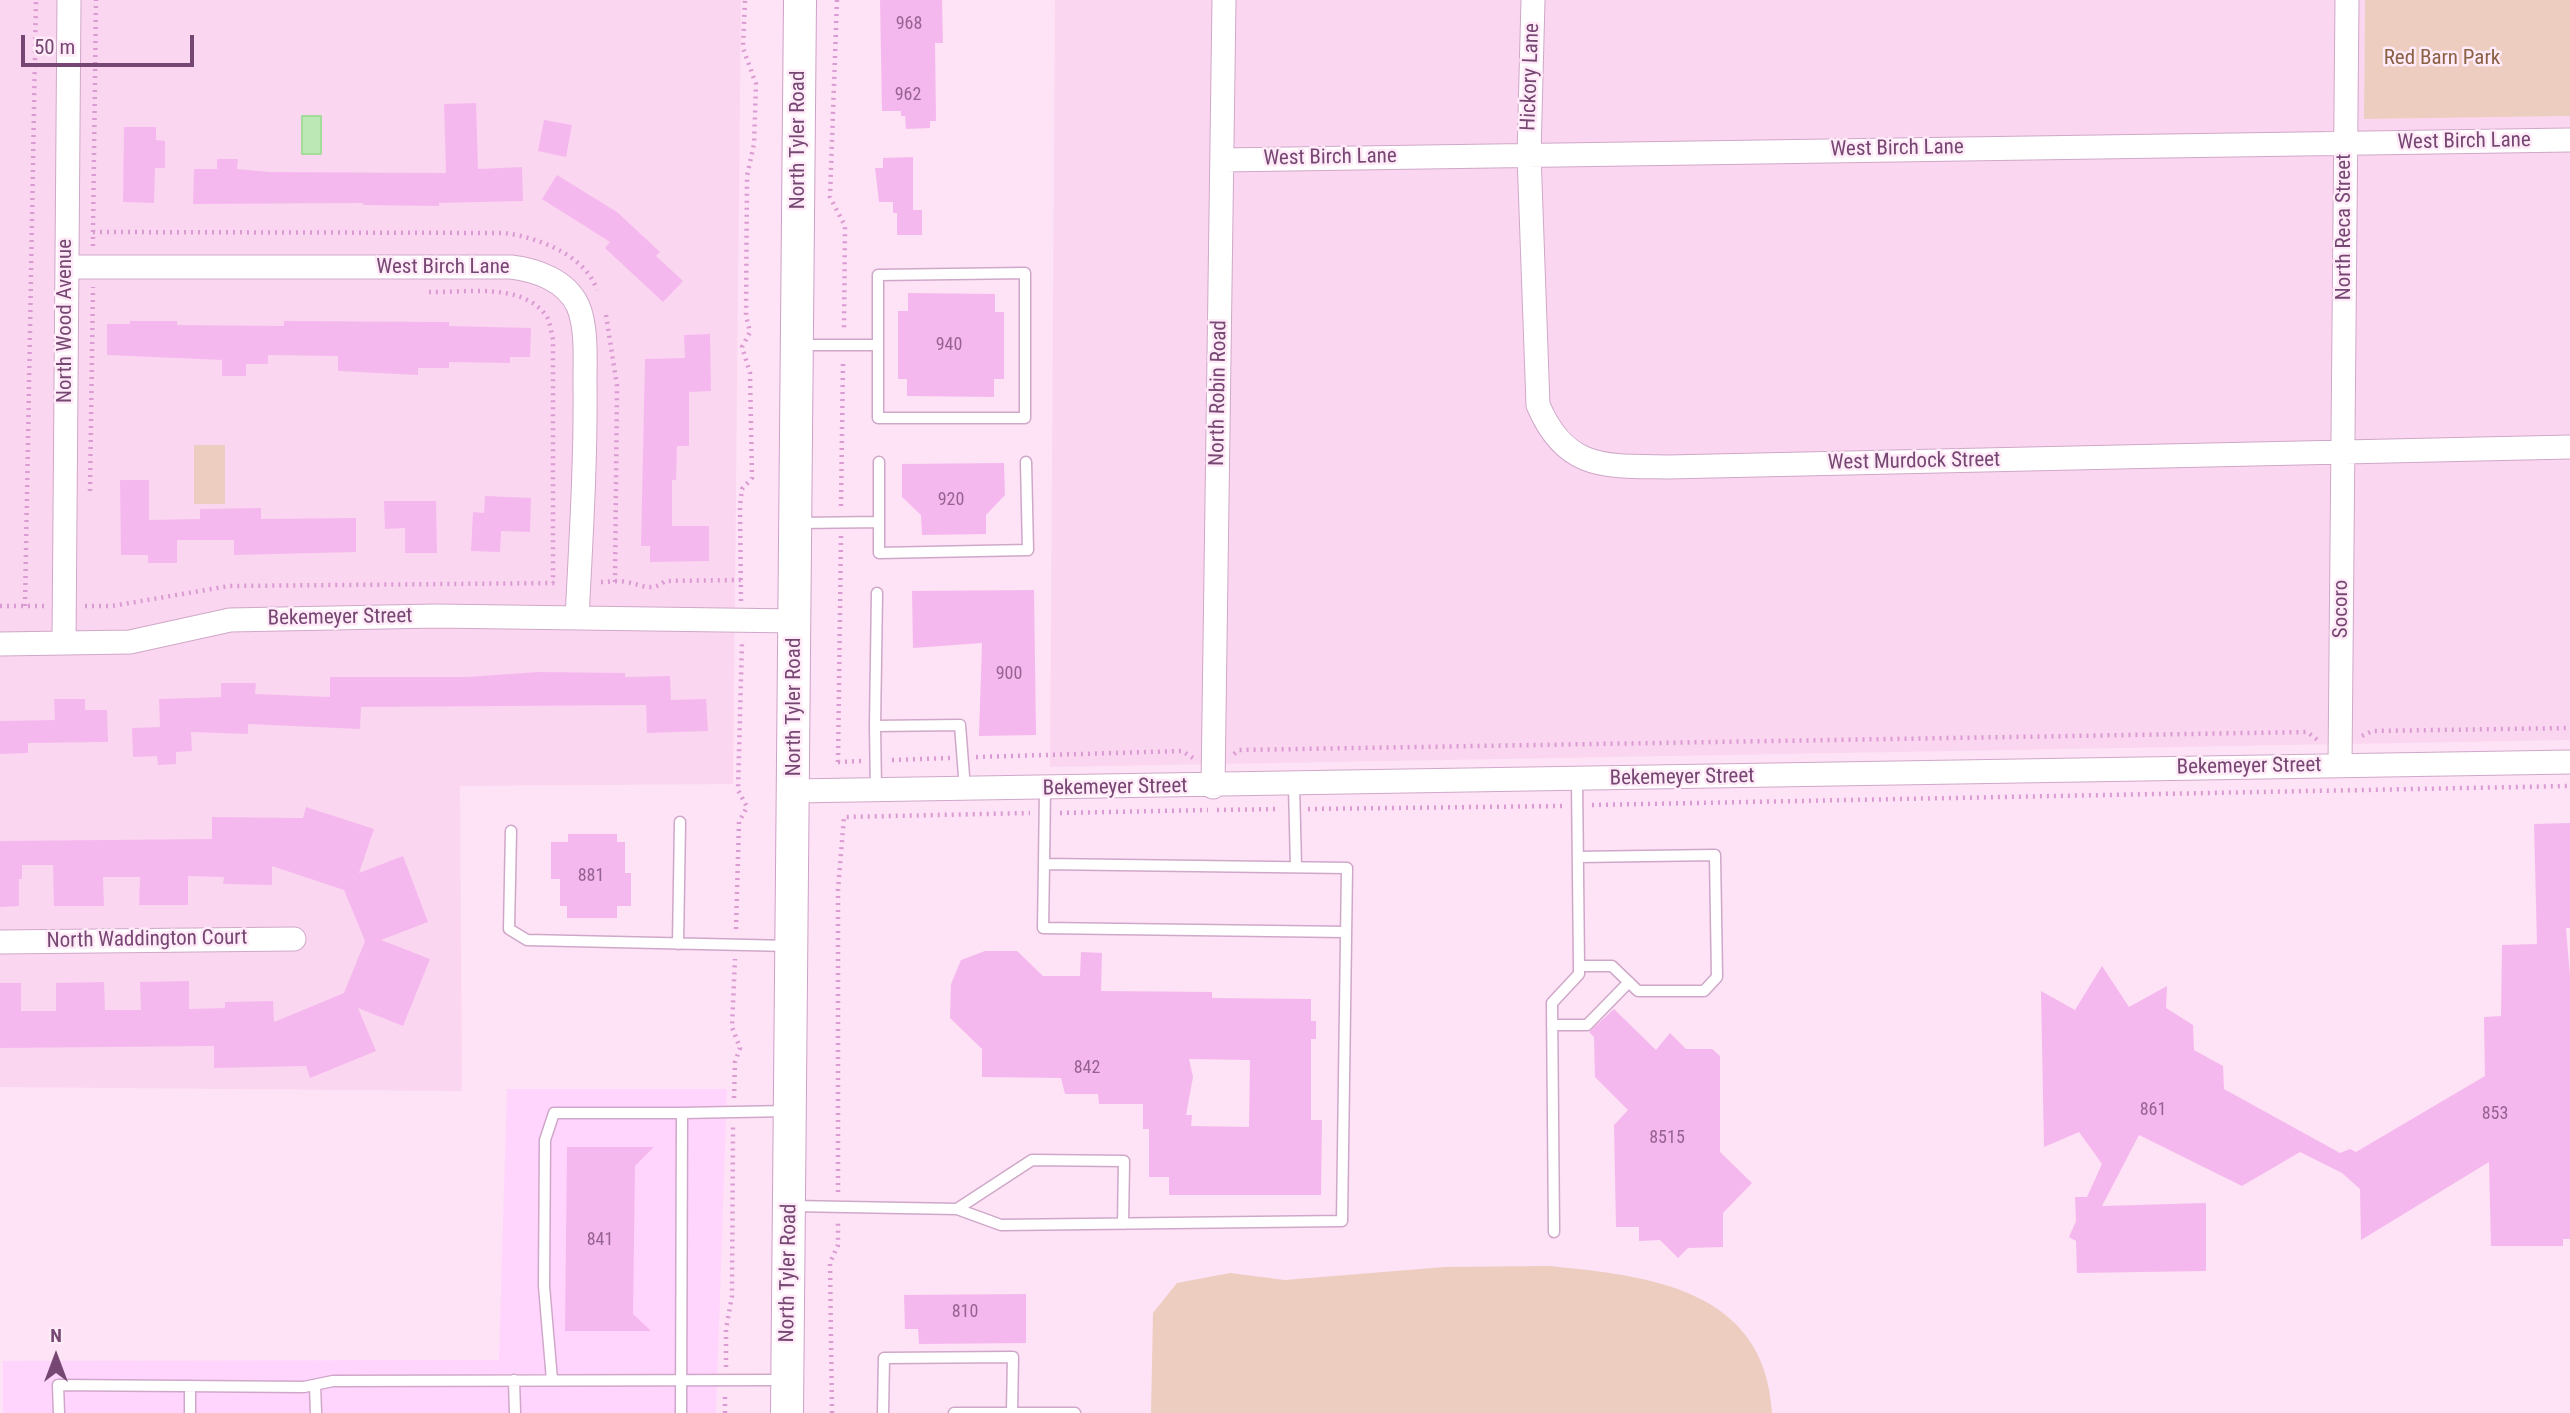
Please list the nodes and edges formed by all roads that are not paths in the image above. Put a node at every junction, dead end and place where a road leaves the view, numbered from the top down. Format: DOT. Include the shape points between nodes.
graph roads {
  1 [pos="69,0"];
  2 [pos="800,0"];
  3 [pos="1224,0"];
  4 [pos="1533,0"];
  5 [pos="2347,0"];
  6 [pos="2570,140"];
  7 [pos="2346,143"];
  8 [pos="1529,154"];
  9 [pos="1223,160"];
  10 [pos="67,267"];
  11 [pos="798,345"];
  12 [pos="877,345"];
  13 [pos="2570,447"];
  14 [pos="2343,453"];
  15 [pos="879,462"];
  16 [pos="1026,463"];
  17 [pos="879,522"];
  18 [pos="796,524"];
  19 [pos="877,593"];
  20 [pos="577,618"];
  21 [pos="795,621"];
  22 [pos="0,643"];
  23 [pos="64,643"];
  24 [pos="875,726"];
  25 [pos="2570,762"];
  26 [pos="2340,765"];
  27 [pos="1577,780"];
  28 [pos="1294,785"];
  29 [pos="1213,787"];
  30 [pos="965,789"];
  31 [pos="1045,789"];
  32 [pos="876,790"];
  33 [pos="794,791"];
  34 [pos="680,822"];
  35 [pos="511,831"];
  36 [pos="1578,857"];
  37 [pos="1044,864"];
  38 [pos="1296,867"];
  39 [pos="1346,932"];
  40 [pos="294,939"];
  41 [pos="0,942"];
  42 [pos="678,944"];
  43 [pos="792,946"];
  44 [pos="1579,966"];
  45 [pos="1629,982"];
  46 [pos="1552,1025"];
  47 [pos="790,1110"];
  48 [pos="682,1113"];
  49 [pos="789,1206"];
  50 [pos="957,1209"];
  51 [pos="1123,1224"];
  52 [pos="1554,1232"];
  53 [pos="514,1380"];
  54 [pos="552,1380"];
  55 [pos="680,1380"];
  56 [pos="788,1380"];
  57 [pos="315,1385"];
  58 [pos="190,1386"];
  59 [pos="1012,1412"];
  60 [pos="59,1413"];
  61 [pos="190,1413"];
  62 [pos="316,1413"];
  63 [pos="515,1413"];
  64 [pos="681,1413"];
  65 [pos="787,1413"];
  66 [pos="883,1413"];
  67 [pos="954,1413"];
  68 [pos="1076,1413"];
  1 -- 10 [label="street, North Wood Avenue"];
  2 -- 11 [label="main road, North Tyler Road"];
  3 -- 9 [label="street, North Robin Road"];
  4 -- 8 [label="street, Hickory Lane"];
  5 -- 7 [label="street, North Reca Street"];
  6 -- 7 [label="street, West Birch Lane"];
  7 -- 8 [label="street, West Birch Lane"];
  7 -- 14 [label="street, North Reca Street"];
  8 -- 9 [label="street, West Birch Lane"];
  8 -- 14 [label="street, West Murdock Street" via="1538,405 1548,428 1569,450 1600,466"];
  9 -- 29 [label="street, North Robin Road"];
  10 -- 20 [label="street, West Birch Lane" via="93,278 511,267 533,270 559,284 578,306 584,349 586,449"];
  10 -- 23 [label="street, North Wood Avenue"];
  11 -- 12 [label="lane"];
  11 -- 18 [label="main road, North Tyler Road"];
  12 -- 12 [label="lane" via="877,275 1025,273 1025,418 878,418"];
  13 -- 14 [label="street, West Murdock Street"];
  14 -- 26 [label="street, Socoro"];
  15 -- 17 [label="lane"];
  16 -- 17 [label="lane" via="1028,550 879,553"];
  17 -- 18 [label="lane"];
  18 -- 21 [label="main road, North Tyler Road"];
  19 -- 24 [label="lane"];
  20 -- 21 [label="street, Bekemeyer Street"];
  20 -- 23 [label="street, Bekemeyer Street" via="230,620 130,642"];
  21 -- 33 [label="main road, North Tyler Road"];
  22 -- 23 [label="street, Bekemeyer Street"];
  24 -- 30 [label="lane" via="960,725"];
  24 -- 32 [label="lane"];
  25 -- 26 [label="street, Bekemeyer Street"];
  26 -- 27 [label="street, Bekemeyer Street"];
  27 -- 28 [label="street, Bekemeyer Street"];
  27 -- 36 [label="lane"];
  28 -- 29 [label="street, Bekemeyer Street"];
  28 -- 38 [label="lane"];
  29 -- 31 [label="street, Bekemeyer Street"];
  30 -- 31 [label="street, Bekemeyer Street"];
  30 -- 32 [label="street, Bekemeyer Street"];
  31 -- 37 [label="lane"];
  32 -- 33 [label="street, Bekemeyer Street"];
  33 -- 43 [label="main road, North Tyler Road"];
  34 -- 42 [label="lane"];
  35 -- 42 [label="lane" via="509,929 527,940"];
  36 -- 44 [label="lane"];
  36 -- 45 [label="lane" via="1715,855 1717,977 1704,991 1638,991"];
  37 -- 38 [label="lane"];
  37 -- 39 [label="lane" via="1043,928"];
  38 -- 39 [label="lane" via="1347,868"];
  39 -- 51 [label="lane" via="1342,1221"];
  40 -- 41 [label="street, North Waddington Court"];
  42 -- 43 [label="lane"];
  43 -- 47 [label="main road, North Tyler Road"];
  44 -- 45 [label="lane" via="1612,966"];
  44 -- 46 [label="lane" via="1579,974 1552,1003"];
  45 -- 46 [label="lane" via="1587,1025"];
  46 -- 52 [label="lane"];
  47 -- 48 [label="lane"];
  47 -- 49 [label="main road, North Tyler Road"];
  48 -- 54 [label="lane" via="554,1113 544,1153 544,1286"];
  48 -- 55 [label="lane"];
  49 -- 50 [label="lane"];
  49 -- 56 [label="main road, North Tyler Road"];
  50 -- 51 [label="lane" via="1002,1225"];
  50 -- 51 [label="lane" via="1032,1160 1124,1161"];
  53 -- 54 [label="lane"];
  53 -- 57 [label="lane" via="333,1381"];
  53 -- 63 [label="lane"];
  54 -- 55 [label="lane"];
  55 -- 56 [label="lane"];
  55 -- 64 [label="lane"];
  56 -- 65 [label="main road, North Tyler Road"];
  57 -- 58 [label="lane"];
  57 -- 62 [label="lane"];
  58 -- 60 [label="lane" via="58,1385"];
  58 -- 61 [label="lane"];
  59 -- 66 [label="lane" via="1013,1357 884,1358"];
  59 -- 67 [label="lane"];
  59 -- 68 [label="lane"];
}
